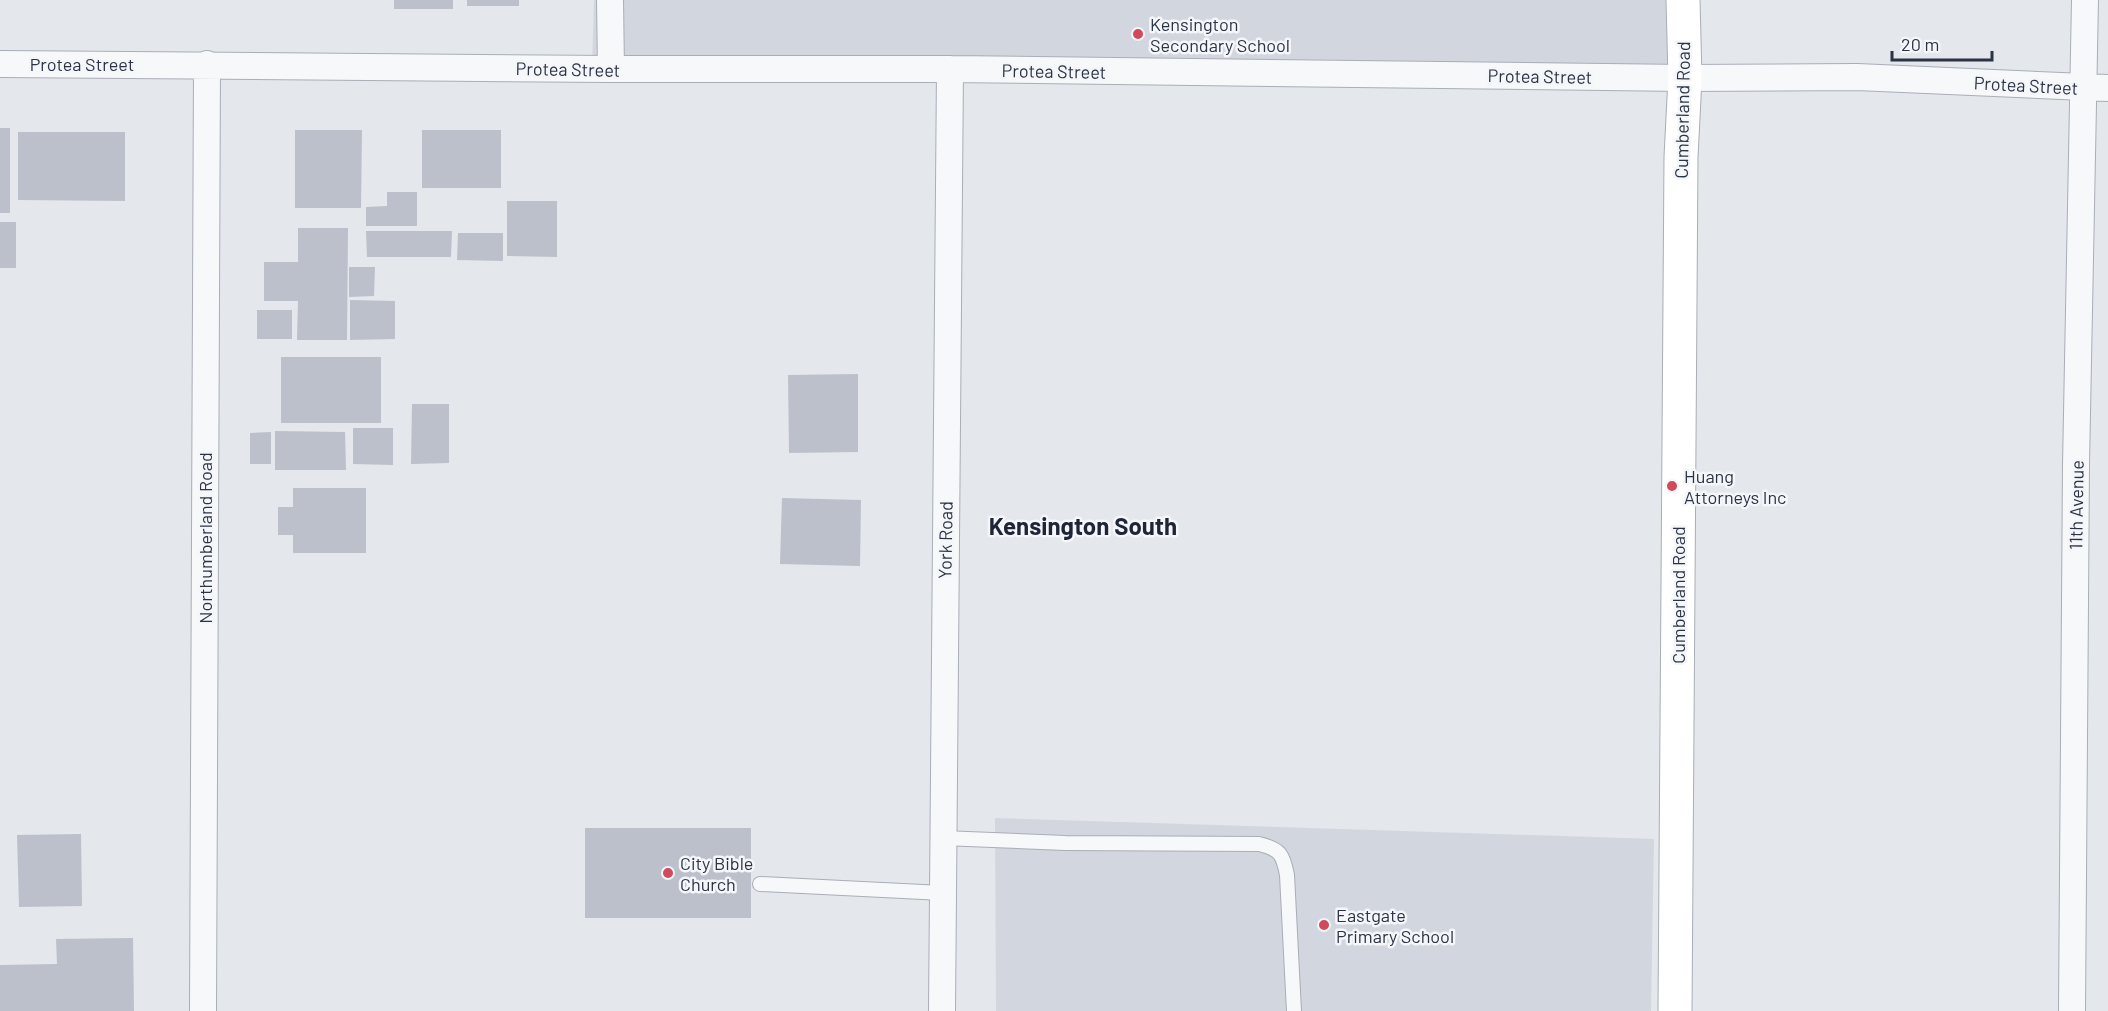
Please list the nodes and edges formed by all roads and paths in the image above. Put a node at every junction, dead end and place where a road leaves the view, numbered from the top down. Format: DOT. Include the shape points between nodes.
graph roads {
  1 [pos="610,0"];
  2 [pos="1683,0"];
  3 [pos="2085,0"];
  4 [pos="0,64"];
  5 [pos="207,64"];
  6 [pos="611,69"];
  7 [pos="950,69"];
  8 [pos="1685,78"];
  9 [pos="2096,88"];
  10 [pos="942,838"];
  11 [pos="760,884"];
  12 [pos="943,893"];
  13 [pos="203,1011"];
  14 [pos="942,1011"];
  15 [pos="1294,1011"];
  16 [pos="1675,1011"];
  17 [pos="2072,1011"];
  1 -- 6 [label="street"];
  2 -- 8 [label="street, Cumberland Road"];
  3 -- 9 [label="street, 11th Avenue"];
  4 -- 5 [label="street, Protea Street"];
  5 -- 6 [label="street, Protea Street"];
  5 -- 13 [label="street, Northumberland Road"];
  6 -- 7 [label="street, Protea Street"];
  7 -- 8 [label="street, Protea Street"];
  7 -- 10 [label="street, York Road"];
  8 -- 9 [label="street, Protea Street" via="1857,77"];
  8 -- 16 [label="street, Cumberland Road" via="1681,169"];
  9 -- 17 [label="street, 11th Avenue" via="2076,486"];
  10 -- 12 [label="street, York Road"];
  10 -- 15 [label="lane" via="1269,846 1280,853 1287,875"];
  11 -- 12 [label="lane"];
  12 -- 14 [label="street, York Road"];
}
